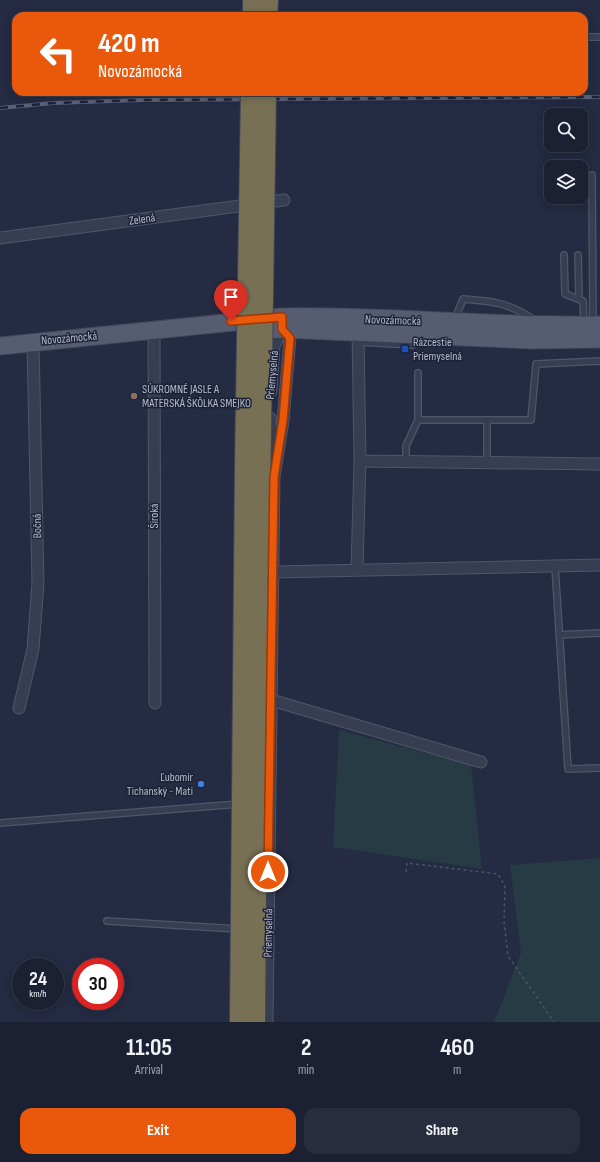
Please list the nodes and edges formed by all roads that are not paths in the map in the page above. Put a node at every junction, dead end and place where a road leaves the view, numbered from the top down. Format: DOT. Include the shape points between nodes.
graph roads {
  1 [pos="253,0"];
  2 [pos="268,0"];
  3 [pos="253,12"];
  4 [pos="267,12"];
  5 [pos="588,37"];
  6 [pos="600,37"];
  7 [pos="251,96"];
  8 [pos="266,96"];
  9 [pos="592,175"];
  10 [pos="284,200"];
  11 [pos="0,238"];
  12 [pos="564,255"];
  13 [pos="578,255"];
  14 [pos="579,299"];
  15 [pos="282,323"];
  16 [pos="541,325"];
  17 [pos="453,329"];
  18 [pos="594,329"];
  19 [pos="154,330"];
  20 [pos="358,337"];
  21 [pos="33,342"];
  22 [pos="0,346"];
  23 [pos="600,361"];
  24 [pos="418,373"];
  25 [pos="418,420"];
  26 [pos="487,420"];
  27 [pos="360,461"];
  28 [pos="406,461"];
  29 [pos="487,462"];
  30 [pos="600,464"];
  31 [pos="274,477"];
  32 [pos="555,566"];
  33 [pos="600,566"];
  34 [pos="357,569"];
  35 [pos="273,572"];
  36 [pos="600,633"];
  37 [pos="559,635"];
  38 [pos="271,700"];
  39 [pos="155,703"];
  40 [pos="19,708"];
  41 [pos="482,762"];
  42 [pos="600,768"];
  43 [pos="270,802"];
  44 [pos="246,803"];
  45 [pos="254,803"];
  46 [pos="0,823"];
  47 [pos="107,921"];
  48 [pos="268,931"];
  49 [pos="240,1022"];
  50 [pos="255,1022"];
  51 [pos="267,1022"];
  1 -- 3 [label="highway"];
  2 -- 4 [label="highway"];
  5 -- 6 [label="lane"];
  7 -- 49 [label="highway, bridge"];
  8 -- 50 [label="highway, bridge"];
  9 -- 18 [label="lane"];
  10 -- 11 [label="street, Zelená"];
  12 -- 14 [label="lane" via="565,294"];
  13 -- 14 [label="lane"];
  14 -- 18 [label="lane" via="583,301"];
  15 -- 17 [label="main road, Novozámocká" via="321,316"];
  15 -- 19 [label="main road, Novozámocká" via="231,321"];
  15 -- 20 [label="main road, Novozámocká"];
  15 -- 31 [label="street, Priemyselná" via="274,346 269,406"];
  15 -- 31 [label="street, Priemyselná" via="290,343 283,420"];
  16 -- 17 [label="main road, Novozámocká"];
  16 -- 17 [label="lane" via="519,311 493,301 463,299"];
  16 -- 18 [label="main road, Novozámocká"];
  17 -- 18 [label="main road, Novozámocká" via="531,340"];
  17 -- 20 [label="main road, Novozámocká" via="422,335"];
  19 -- 21 [label="main road, Novozámocká"];
  19 -- 39 [label="street, Široká"];
  20 -- 27 [label="street"];
  21 -- 22 [label="main road, Novozámocká"];
  21 -- 40 [label="street, Bočná" via="38,583 33,649"];
  23 -- 26 [label="lane" via="536,364 531,420"];
  24 -- 25 [label="lane"];
  25 -- 26 [label="lane"];
  25 -- 28 [label="lane" via="406,446"];
  26 -- 29 [label="lane"];
  27 -- 28 [label="street"];
  27 -- 34 [label="street"];
  28 -- 29 [label="street"];
  29 -- 30 [label="street"];
  31 -- 35 [label="street, Priemyselná"];
  32 -- 33 [label="street"];
  32 -- 34 [label="street"];
  32 -- 37 [label="lane"];
  34 -- 35 [label="street"];
  35 -- 38 [label="street, Priemyselná"];
  36 -- 37 [label="lane"];
  37 -- 42 [label="lane" via="568,769"];
  38 -- 41 [label="street"];
  38 -- 43 [label="street, Priemyselná"];
  43 -- 45 [label="lane"];
  43 -- 48 [label="street, Priemyselná"];
  44 -- 46 [label="lane"];
  47 -- 48 [label="lane"];
  48 -- 51 [label="street, Priemyselná"];
}
